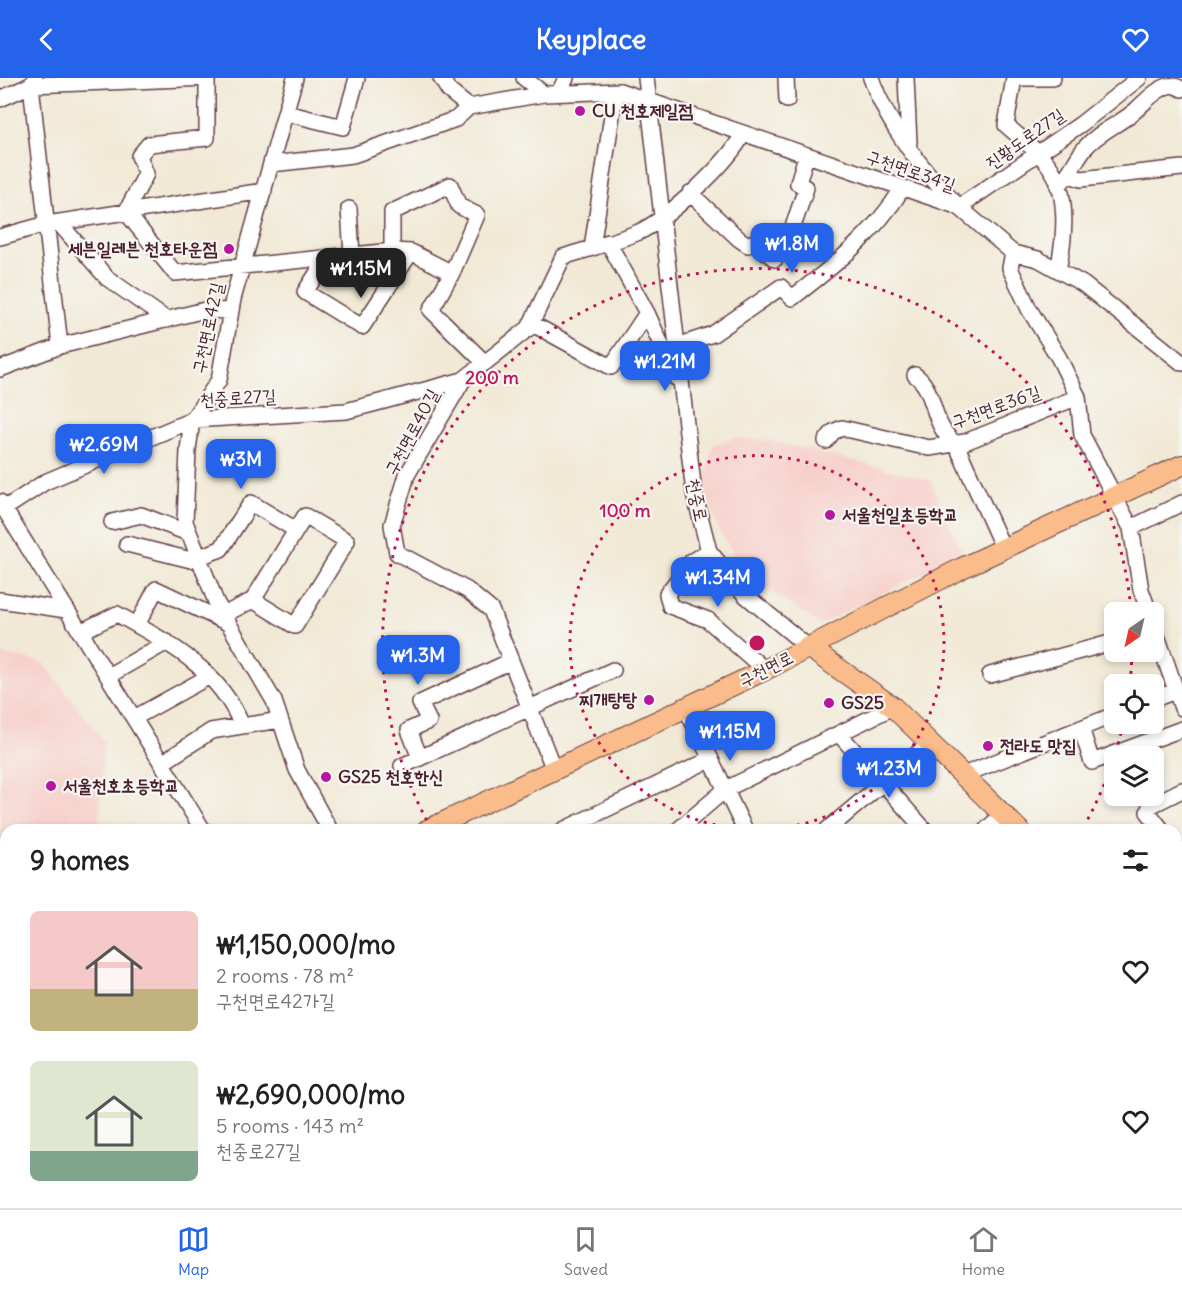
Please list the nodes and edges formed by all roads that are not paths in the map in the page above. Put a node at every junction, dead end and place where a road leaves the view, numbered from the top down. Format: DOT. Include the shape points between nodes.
graph roads {
  1 [pos="195,78"];
  2 [pos="208,78"];
  3 [pos="295,78"];
  4 [pos="357,78"];
  5 [pos="441,78"];
  6 [pos="524,78"];
  7 [pos="566,78"];
  8 [pos="646,78"];
  9 [pos="786,78"];
  10 [pos="871,78"];
  11 [pos="906,78"];
  12 [pos="1014,78"];
  13 [pos="1022,78"];
  14 [pos="1053,78"];
  15 [pos="1137,80"];
  16 [pos="33,82"];
  17 [pos="1182,89"];
  18 [pos="620,91"];
  19 [pos="551,93"];
  20 [pos="0,99"];
  21 [pos="648,100"];
  22 [pos="787,100"];
  23 [pos="469,107"];
  24 [pos="286,114"];
  25 [pos="1100,132"];
  26 [pos="743,134"];
  27 [pos="909,146"];
  28 [pos="1038,154"];
  29 [pos="806,156"];
  30 [pos="271,164"];
  31 [pos="1182,168"];
  32 [pos="1070,175"];
  33 [pos="1058,186"];
  34 [pos="902,189"];
  35 [pos="264,191"];
  36 [pos="690,193"];
  37 [pos="959,207"];
  38 [pos="349,209"];
  39 [pos="126,212"];
  40 [pos="662,218"];
  41 [pos="53,224"];
  42 [pos="0,237"];
  43 [pos="608,242"];
  44 [pos="592,248"];
  45 [pos="392,251"];
  46 [pos="411,252"];
  47 [pos="1013,253"];
  48 [pos="352,255"];
  49 [pos="327,258"];
  50 [pos="242,267"];
  51 [pos="1058,270"];
  52 [pos="452,273"];
  53 [pos="230,311"];
  54 [pos="647,313"];
  55 [pos="167,320"];
  56 [pos="531,323"];
  57 [pos="60,346"];
  58 [pos="677,346"];
  59 [pos="485,363"];
  60 [pos="1182,363"];
  61 [pos="0,369"];
  62 [pos="915,375"];
  63 [pos="463,380"];
  64 [pos="682,392"];
  65 [pos="1078,397"];
  66 [pos="192,420"];
  67 [pos="826,441"];
  68 [pos="956,444"];
  69 [pos="1182,465"];
  70 [pos="1114,497"];
  71 [pos="1182,503"];
  72 [pos="3,512"];
  73 [pos="112,522"];
  74 [pos="1131,528"];
  75 [pos="296,530"];
  76 [pos="188,533"];
  77 [pos="127,544"];
  78 [pos="1004,548"];
  79 [pos="709,551"];
  80 [pos="199,557"];
  81 [pos="0,600"];
  82 [pos="253,600"];
  83 [pos="1145,602"];
  84 [pos="66,609"];
  85 [pos="226,619"];
  86 [pos="137,625"];
  87 [pos="80,632"];
  88 [pos="167,642"];
  89 [pos="1104,645"];
  90 [pos="808,646"];
  91 [pos="1164,660"];
  92 [pos="511,661"];
  93 [pos="613,670"];
  94 [pos="765,670"];
  95 [pos="990,675"];
  96 [pos="108,676"];
  97 [pos="208,677"];
  98 [pos="1175,691"];
  99 [pos="1164,695"];
  100 [pos="893,707"];
  101 [pos="686,708"];
  102 [pos="1182,708"];
  103 [pos="530,709"];
  104 [pos="134,718"];
  105 [pos="1104,719"];
  106 [pos="280,720"];
  107 [pos="242,726"];
  108 [pos="1081,728"];
  109 [pos="1182,729"];
  110 [pos="839,734"];
  111 [pos="930,743"];
  112 [pos="420,758"];
  113 [pos="711,759"];
  114 [pos="162,763"];
  115 [pos="402,766"];
  116 [pos="554,770"];
  117 [pos="963,775"];
  118 [pos="882,783"];
  119 [pos="726,789"];
  120 [pos="1182,790"];
  121 [pos="1003,814"];
  122 [pos="458,823"];
  123 [pos="199,824"];
  124 [pos="327,824"];
  125 [pos="576,824"];
  126 [pos="685,824"];
  127 [pos="742,824"];
  128 [pos="834,824"];
  129 [pos="920,824"];
  130 [pos="992,824"];
  131 [pos="1013,824"];
  132 [pos="1157,824"];
  1 -- 2 [label="street"];
  1 -- 16 [label="street"];
  2 -- 39 [label="street" via="207,138 149,144 139,156 146,174"];
  3 -- 24 [label="street, 구천면로42길"];
  4 -- 24 [label="street" via="343,127"];
  5 -- 23 [label="street" via="449,91"];
  6 -- 19 [label="street"];
  7 -- 19 [label="street"];
  8 -- 21 [label="street, 천중로"];
  9 -- 22 [label="street"];
  10 -- 27 [label="street"];
  11 -- 27 [label="street"];
  12 -- 28 [label="street" via="1006,125"];
  13 -- 14 [label="street"];
  15 -- 25 [label="street"];
  15 -- 28 [label="street, 진황도로27길"];
  16 -- 20 [label="street"];
  16 -- 41 [label="street"];
  17 -- 25 [label="street" via="1164,87"];
  18 -- 19 [label="street, 구천면로34길"];
  18 -- 21 [label="street, 구천면로34길"];
  18 -- 44 [label="street" via="614,102"];
  19 -- 23 [label="street, 구천면로34길"];
  21 -- 26 [label="street, 구천면로34길"];
  21 -- 40 [label="street, 천중로"];
  23 -- 30 [label="street" via="456,119 353,155"];
  24 -- 30 [label="street, 구천면로42길"];
  25 -- 32 [label="street" via="1085,148"];
  26 -- 29 [label="street, 구천면로34길"];
  26 -- 36 [label="street" via="736,148"];
  27 -- 37 [label="street" via="932,181"];
  28 -- 33 [label="street" via="1056,177"];
  28 -- 37 [label="street, 진황도로27길"];
  29 -- 34 [label="street, 구천면로34길"];
  29 -- 36 [label="street" via="798,183 807,188 790,236 775,258 754,242 748,245 739,239"];
  30 -- 35 [label="street, 구천면로42길"];
  31 -- 32 [label="street" via="1081,179"];
  32 -- 33 [label="street"];
  33 -- 51 [label="street" via="1064,242"];
  34 -- 37 [label="street, 구천면로34길"];
  34 -- 58 [label="street" via="841,261 792,298 781,287 713,334"];
  35 -- 39 [label="street"];
  35 -- 50 [label="street, 구천면로42길"];
  36 -- 40 [label="street"];
  37 -- 47 [label="street, 구천면로34길"];
  38 -- 48 [label="street"];
  39 -- 41 [label="street"];
  39 -- 50 [label="street, 구천면로42길" via="175,273"];
  40 -- 43 [label="street, 천중로27길"];
  40 -- 58 [label="street, 천중로"];
  41 -- 42 [label="street"];
  41 -- 55 [label="street" via="107,278"];
  41 -- 57 [label="street"];
  43 -- 44 [label="street, 천중로27길"];
  43 -- 54 [label="street"];
  44 -- 56 [label="street, 천중로27길" via="563,257"];
  45 -- 46 [label="street"];
  45 -- 48 [label="street"];
  45 -- 52 [label="street" via="392,212 450,184 459,206 477,215"];
  46 -- 49 [label="street" via="362,327 305,292"];
  46 -- 52 [label="street"];
  47 -- 51 [label="street, 구천면로34길" via="1038,259"];
  47 -- 65 [label="street" via="1010,268"];
  48 -- 49 [label="street"];
  49 -- 50 [label="street"];
  50 -- 53 [label="street, 구천면로42길"];
  51 -- 60 [label="street, 구천면로34길" via="1083,284"];
  52 -- 59 [label="street" via="431,310"];
  53 -- 55 [label="street" via="206,310"];
  53 -- 66 [label="street, 구천면로42길" via="219,380"];
  54 -- 56 [label="street" via="611,367"];
  54 -- 64 [label="street"];
  55 -- 57 [label="street"];
  56 -- 59 [label="street, 천중로27길"];
  57 -- 61 [label="street"];
  58 -- 64 [label="street, 천중로"];
  59 -- 63 [label="street, 천중로27길"];
  62 -- 68 [label="street" via="925,382 943,434"];
  63 -- 66 [label="street, 천중로27길" via="346,411"];
  63 -- 92 [label="street, 구천면로40길" via="407,475 392,525 397,553 467,590 491,610"];
  64 -- 79 [label="street, 천중로" via="694,493"];
  65 -- 68 [label="street, 구천면로36길"];
  65 -- 70 [label="street" via="1082,435"];
  66 -- 72 [label="street, 천중로27길" via="45,482"];
  66 -- 76 [label="street, 구천면로42길" via="185,522"];
  67 -- 68 [label="street, 구천면로36길" via="843,428 929,448"];
  68 -- 78 [label="street"];
  69 -- 70 [label="main road, 구천면로"];
  70 -- 74 [label="street"];
  70 -- 78 [label="main road, 구천면로"];
  71 -- 74 [label="street"];
  72 -- 84 [label="street"];
  73 -- 76 [label="street" via="141,515"];
  74 -- 83 [label="street"];
  75 -- 80 [label="street" via="251,503 221,549"];
  75 -- 82 [label="street"];
  75 -- 82 [label="street" via="304,516 347,541 295,626"];
  76 -- 80 [label="street, 구천면로42길"];
  77 -- 80 [label="street" via="191,560"];
  78 -- 90 [label="main road, 구천면로"];
  79 -- 90 [label="street, 천중로" via="745,595"];
  79 -- 94 [label="street" via="692,561 667,594 669,606 708,620"];
  80 -- 85 [label="street, 구천면로42길"];
  81 -- 84 [label="street"];
  82 -- 85 [label="street"];
  84 -- 87 [label="street"];
  85 -- 86 [label="street" via="156,589"];
  85 -- 106 [label="street, 구천면로42길" via="274,701"];
  86 -- 87 [label="street" via="117,614"];
  86 -- 88 [label="street"];
  87 -- 96 [label="street"];
  88 -- 96 [label="street"];
  88 -- 97 [label="street"];
  89 -- 95 [label="street"];
  90 -- 94 [label="main road, 구천면로"];
  90 -- 100 [label="main road, 천중로"];
  91 -- 98 [label="street"];
  92 -- 103 [label="street, 구천면로40길"];
  92 -- 112 [label="street" via="420,703 429,721 409,730"];
  93 -- 103 [label="street"];
  94 -- 101 [label="main road, 구천면로"];
  96 -- 104 [label="street"];
  97 -- 104 [label="street"];
  97 -- 107 [label="street" via="232,702"];
  98 -- 99 [label="street"];
  98 -- 102 [label="street"];
  100 -- 110 [label="street"];
  100 -- 111 [label="main road, 천중로"];
  101 -- 113 [label="street"];
  101 -- 116 [label="main road, 구천면로"];
  103 -- 112 [label="street"];
  103 -- 116 [label="street, 구천면로40길"];
  104 -- 114 [label="street"];
  105 -- 108 [label="street"];
  106 -- 107 [label="street"];
  106 -- 124 [label="street, 구천면로42길" via="297,770"];
  107 -- 114 [label="street" via="211,731"];
  108 -- 109 [label="street" via="1092,762"];
  108 -- 117 [label="street"];
  110 -- 118 [label="street"];
  110 -- 119 [label="street"];
  111 -- 117 [label="main road, 천중로"];
  111 -- 118 [label="street"];
  112 -- 115 [label="street"];
  113 -- 119 [label="street"];
  113 -- 125 [label="street"];
  114 -- 123 [label="street"];
  116 -- 122 [label="main road, 구천면로"];
  117 -- 121 [label="main road, 천중로"];
  118 -- 128 [label="street"];
  118 -- 129 [label="street"];
  119 -- 126 [label="street"];
  119 -- 127 [label="street"];
  120 -- 132 [label="street" via="1150,806 1148,812"];
  121 -- 130 [label="street"];
  121 -- 131 [label="main road, 천중로"];
}
